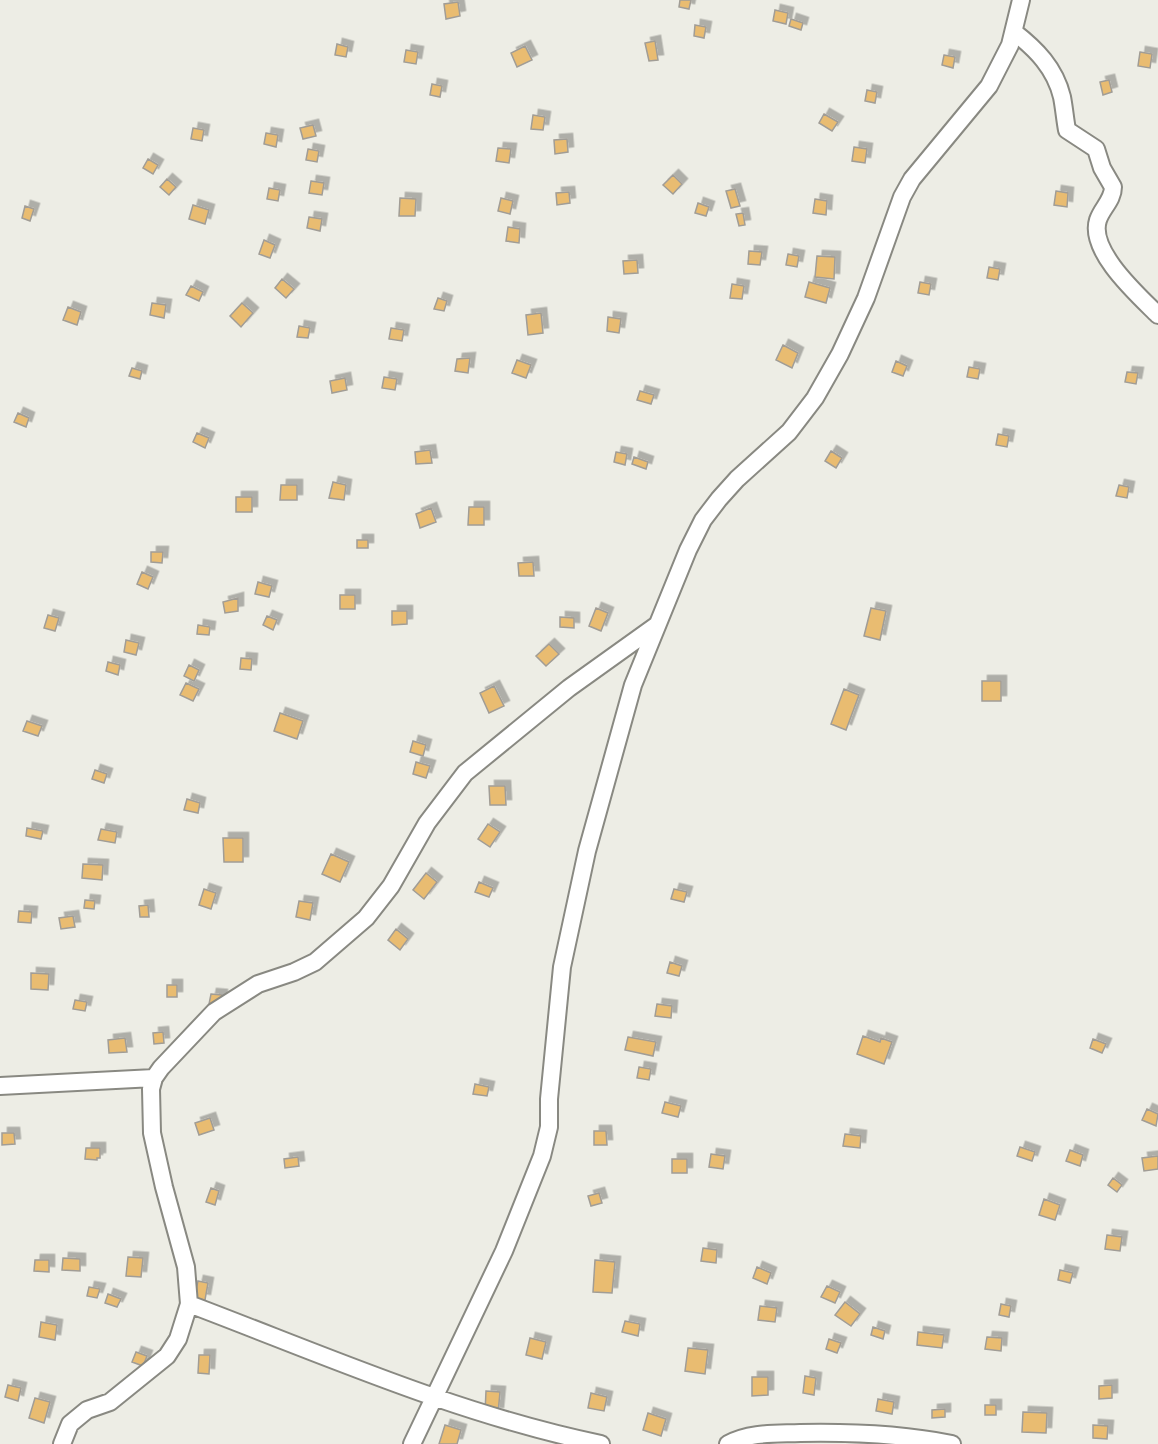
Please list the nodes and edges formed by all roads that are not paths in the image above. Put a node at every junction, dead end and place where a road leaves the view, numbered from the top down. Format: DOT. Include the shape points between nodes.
graph roads {
  1 [pos="1021,0"];
  2 [pos="1014,32"];
  3 [pos="1158,315"];
  4 [pos="657,625"];
  5 [pos="154,1078"];
  6 [pos="0,1086"];
  7 [pos="189,1304"];
  8 [pos="434,1397"];
  9 [pos="62,1444"];
  10 [pos="412,1444"];
  11 [pos="601,1444"];
  12 [pos="728,1444"];
  13 [pos="952,1444"];
  1 -- 2 [label="street"];
  2 -- 3 [label="street" via="1036,51 1053,74 1067,130 1096,149 1113,187 1112,197 1098,221 1098,238 1128,284"];
  2 -- 4 [label="street" via="989,86 912,178 866,298 815,398 789,432 737,479 703,520"];
  4 -- 5 [label="street" via="569,688 465,773 427,823 391,886 366,918 315,962 258,984 214,1012"];
  4 -- 8 [label="street" via="633,685 570,924 562,967 549,1126 542,1156 504,1251"];
  5 -- 6 [label="street"];
  5 -- 7 [label="street" via="152,1133 186,1267"];
  7 -- 8 [label="street"];
  7 -- 9 [label="street" via="178,1339 167,1356 111,1402 87,1410 70,1424"];
  8 -- 10 [label="street"];
  8 -- 11 [label="street"];
  12 -- 13 [label="street" via="760,1434 847,1432"];
}
